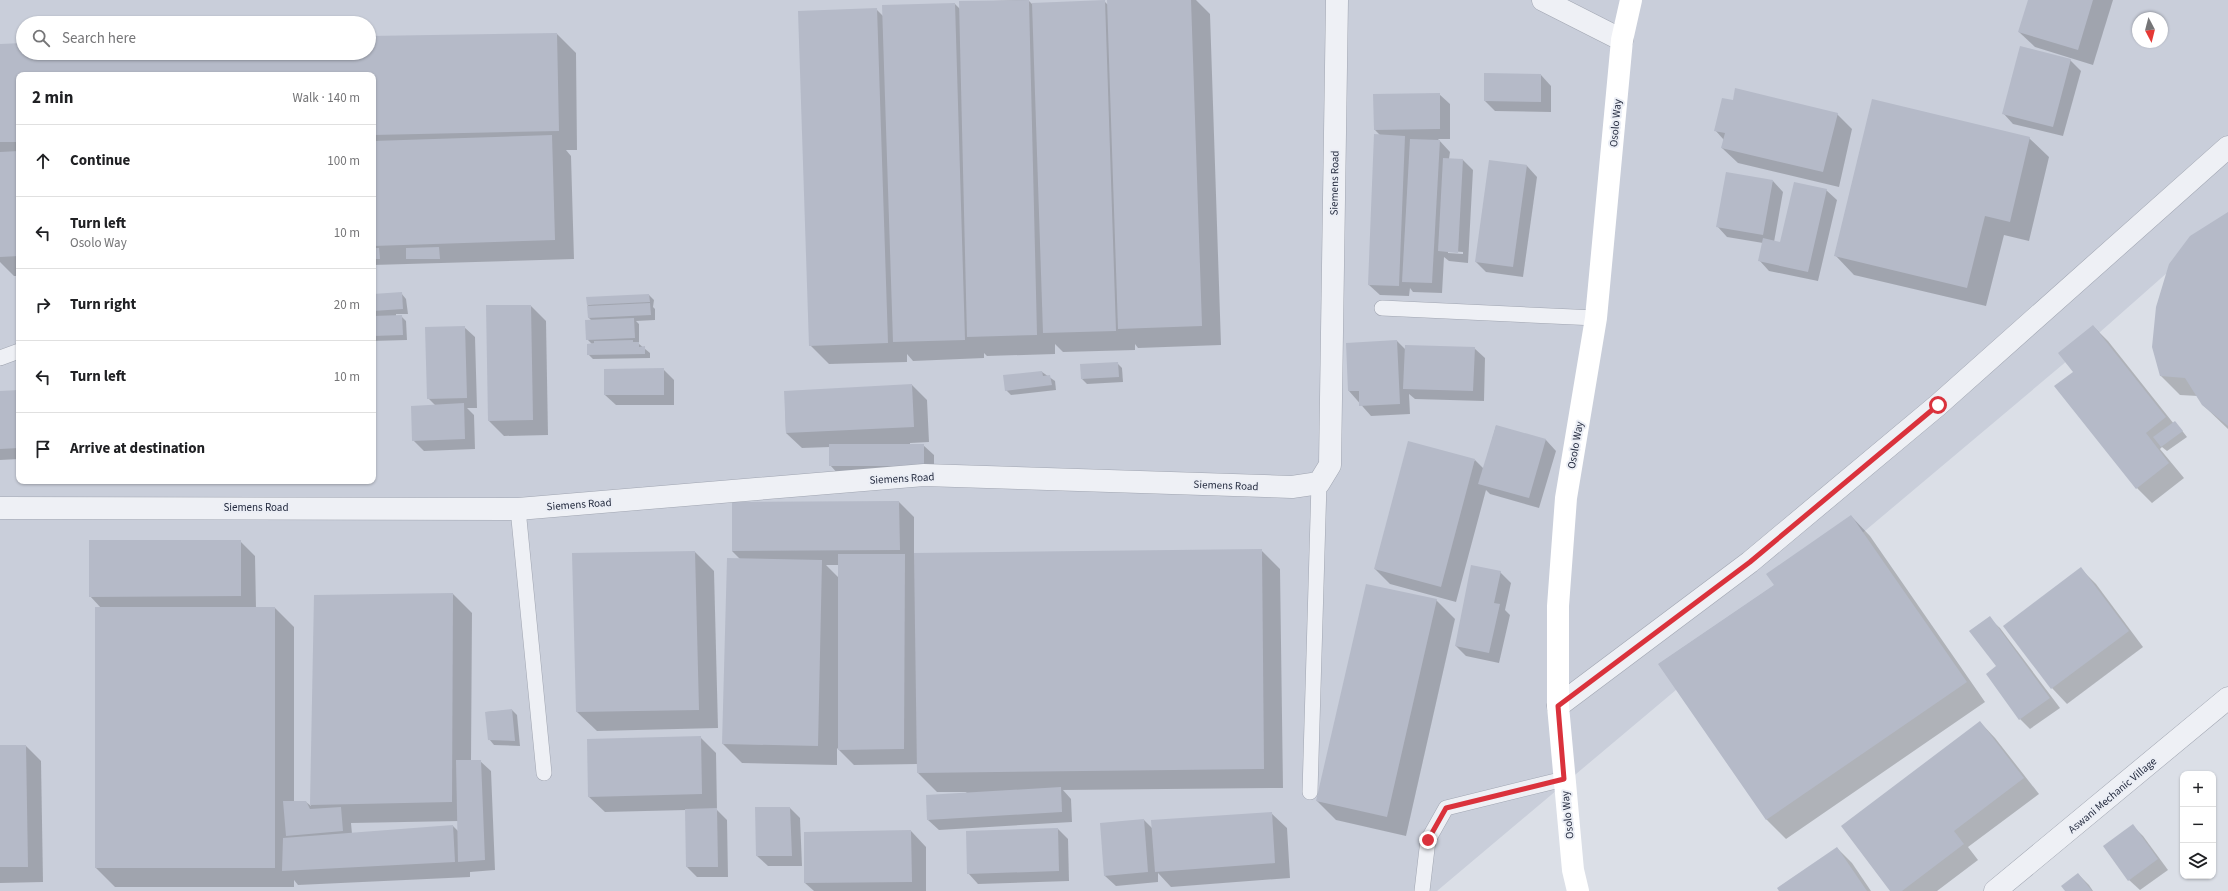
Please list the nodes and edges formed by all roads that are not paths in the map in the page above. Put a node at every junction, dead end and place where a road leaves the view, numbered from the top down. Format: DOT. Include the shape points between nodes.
graph roads {
  1 [pos="1337,0"];
  2 [pos="1543,0"];
  3 [pos="1631,0"];
  4 [pos="1622,40"];
  5 [pos="2228,147"];
  6 [pos="1382,308"];
  7 [pos="1596,318"];
  8 [pos="16,352"];
  9 [pos="0,358"];
  10 [pos="1319,483"];
  11 [pos="0,508"];
  12 [pos="518,509"];
  13 [pos="2228,698"];
  14 [pos="1558,706"];
  15 [pos="544,773"];
  16 [pos="1564,779"];
  17 [pos="1310,792"];
  18 [pos="1422,891"];
  19 [pos="1578,891"];
  20 [pos="1995,891"];
  1 -- 10 [label="street, Siemens Road" via="1330,465"];
  2 -- 4 [label="street"];
  3 -- 4 [label="main road, Osolo Way"];
  4 -- 7 [label="main road, Osolo Way"];
  5 -- 14 [label="street" via="1926,415 1750,562"];
  6 -- 7 [label="lane"];
  7 -- 14 [label="main road, Osolo Way" via="1566,498 1558,606"];
  8 -- 9 [label="lane"];
  10 -- 12 [label="street, Siemens Road" via="1292,487 924,475"];
  10 -- 17 [label="lane"];
  11 -- 12 [label="street, Siemens Road"];
  12 -- 15 [label="lane"];
  13 -- 20 [label="street, Aswani Mechanic Village"];
  14 -- 16 [label="main road, Osolo Way"];
  16 -- 18 [label="lane" via="1446,808 1428,840"];
  16 -- 19 [label="main road, Osolo Way" via="1573,870"];
}
